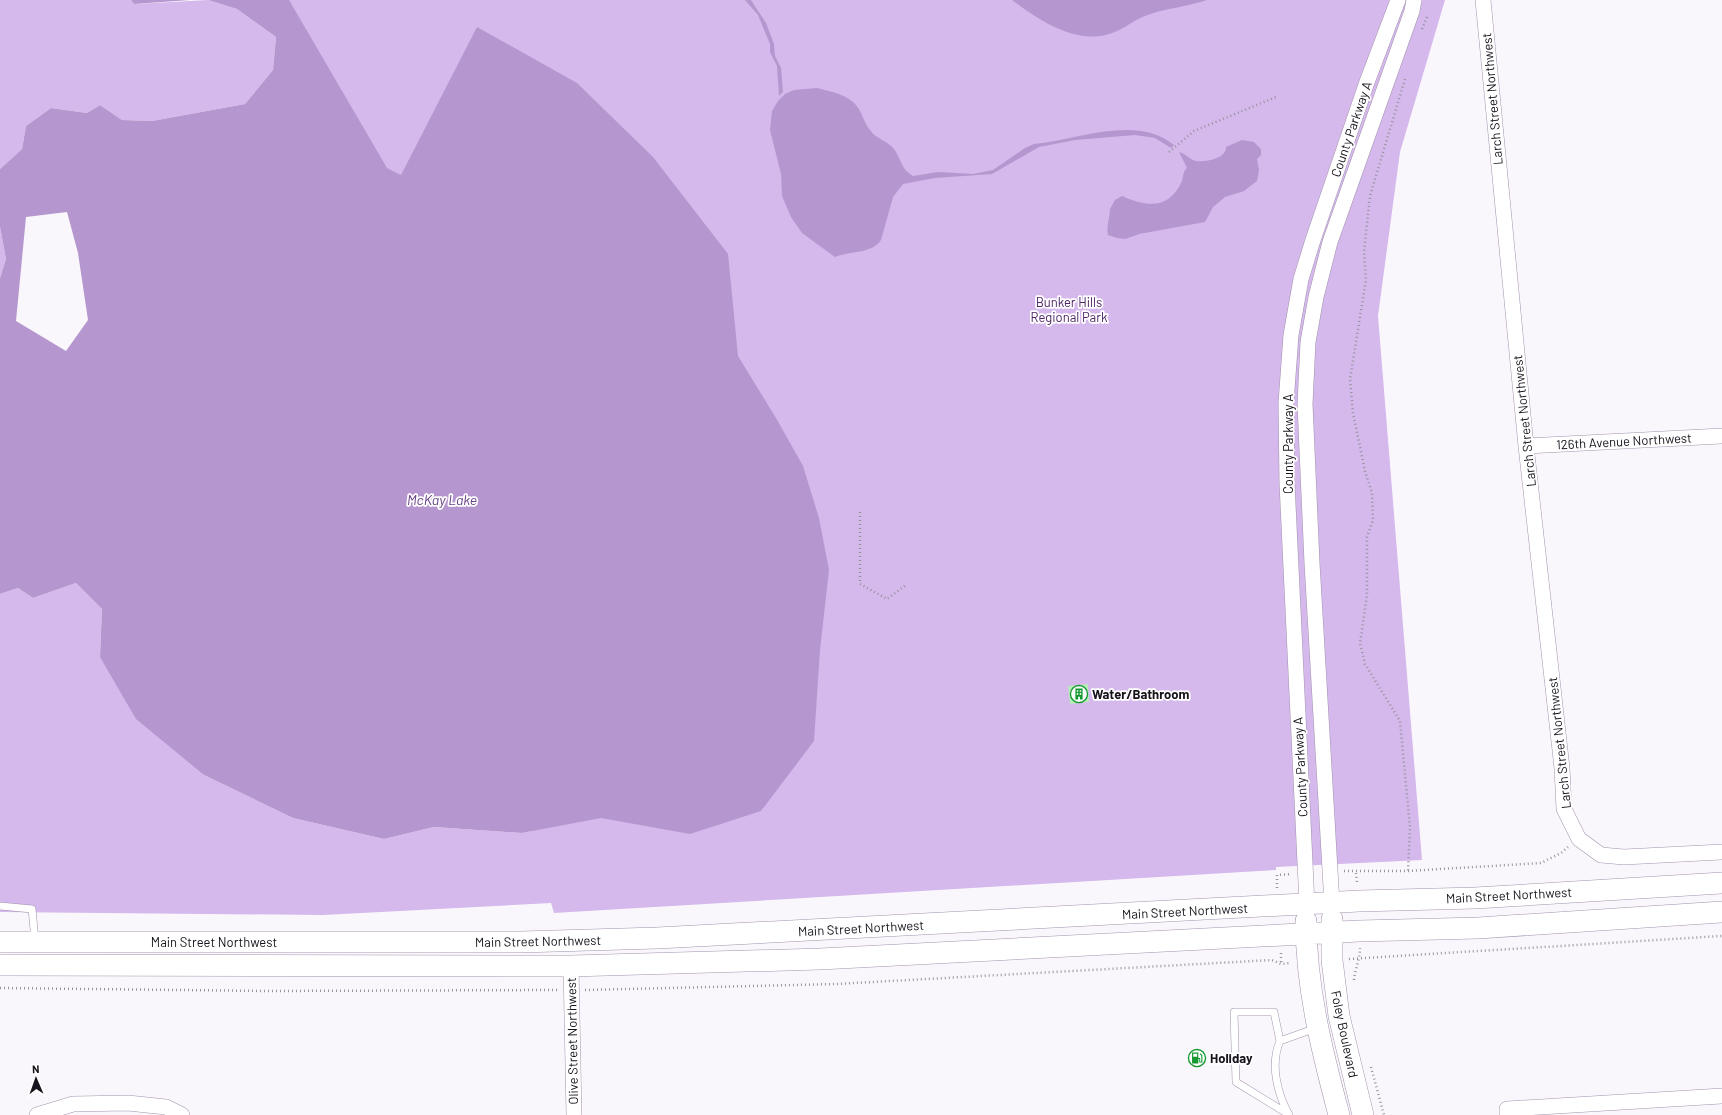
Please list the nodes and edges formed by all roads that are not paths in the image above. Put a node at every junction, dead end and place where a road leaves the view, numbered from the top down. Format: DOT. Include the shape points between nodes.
graph roads {
  1 [pos="1398,0"];
  2 [pos="1414,0"];
  3 [pos="1483,0"];
  4 [pos="1722,436"];
  5 [pos="1526,446"];
  6 [pos="1722,852"];
  7 [pos="1722,883"];
  8 [pos="1332,904"];
  9 [pos="1306,905"];
  10 [pos="0,906"];
  11 [pos="1722,912"];
  12 [pos="1332,933"];
  13 [pos="1306,934"];
  14 [pos="0,942"];
  15 [pos="35,942"];
  16 [pos="0,965"];
  17 [pos="571,966"];
  18 [pos="1318,1027"];
  19 [pos="1280,1041"];
  20 [pos="1722,1096"];
  21 [pos="1507,1112"];
  22 [pos="37,1115"];
  23 [pos="182,1115"];
  24 [pos="574,1115"];
  25 [pos="1289,1115"];
  26 [pos="1339,1115"];
  27 [pos="1363,1115"];
  1 -- 9 [label="street, County Parkway A" via="1313,240 1301,279 1290,335 1286,403 1287,483"];
  2 -- 8 [label="street, County Parkway A" via="1330,242 1308,342 1306,419"];
  3 -- 5 [label="street, Larch Street Northwest"];
  4 -- 5 [label="street, 126th Avenue Northwest"];
  5 -- 6 [label="street, Larch Street Northwest" via="1562,768 1564,809 1579,839 1601,855 1624,857"];
  7 -- 8 [label="main road, Main Street Northwest"];
  8 -- 9 [label="main road, Main Street Northwest"];
  8 -- 12 [label="main road, Foley Boulevard"];
  9 -- 13 [label="main road, Foley Boulevard"];
  9 -- 15 [label="main road, Main Street Northwest" via="657,938 521,942"];
  10 -- 15 [label="lane" via="32,909"];
  11 -- 12 [label="main road, Main Street Northwest" via="1478,928"];
  12 -- 13 [label="main road, Main Street Northwest"];
  12 -- 27 [label="main road, Foley Boulevard" via="1332,960 1339,1016"];
  13 -- 17 [label="main road, Main Street Northwest" via="820,959"];
  13 -- 18 [label="main road, Foley Boulevard" via="1307,962"];
  14 -- 15 [label="main road, Main Street Northwest"];
  16 -- 17 [label="main road, Main Street Northwest"];
  17 -- 24 [label="street, Olive Street Northwest"];
  18 -- 19 [label="lane"];
  18 -- 26 [label="main road, Foley Boulevard"];
  19 -- 25 [label="lane" via="1274,1061 1280,1098"];
  19 -- 25 [label="lane" via="1274,1012 1234,1012 1236,1082"];
  20 -- 21 [label="street"];
  22 -- 23 [label="street" via="73,1104 128,1103 166,1107"];
}
